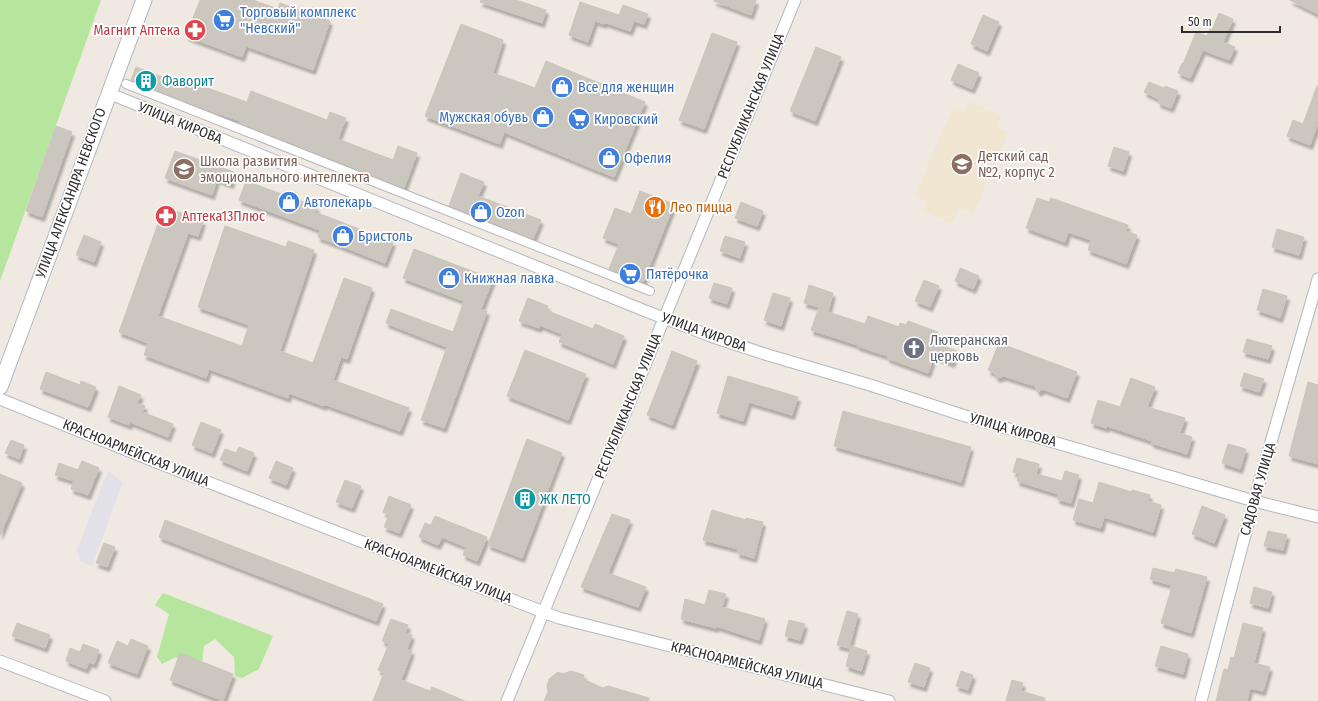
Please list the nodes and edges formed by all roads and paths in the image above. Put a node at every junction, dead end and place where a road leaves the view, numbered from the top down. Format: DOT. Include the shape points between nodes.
graph roads {
  1 [pos="144,0"];
  2 [pos="795,0"];
  3 [pos="126,84"];
  4 [pos="108,93"];
  5 [pos="1318,279"];
  6 [pos="650,291"];
  7 [pos="664,318"];
  8 [pos="0,387"];
  9 [pos="0,399"];
  10 [pos="1254,501"];
  11 [pos="1318,517"];
  12 [pos="542,613"];
  13 [pos="0,661"];
  14 [pos="105,701"];
  15 [pos="507,701"];
  16 [pos="889,701"];
  17 [pos="1201,701"];
  1 -- 4 [label="main road, УЛИЦА АЛЕКСАНДРА НЕВСКОГО"];
  2 -- 7 [label="street, РЕСПУБЛИКАНСКАЯ УЛИЦА"];
  3 -- 6 [label="street"];
  4 -- 7 [label="street, УЛИЦА КИРОВА"];
  4 -- 8 [label="main road, УЛИЦА АЛЕКСАНДРА НЕВСКОГО"];
  5 -- 10 [label="street, САДОВАЯ УЛИЦА"];
  7 -- 10 [label="street, УЛИЦА КИРОВА" via="768,355"];
  7 -- 12 [label="street, РЕСПУБЛИКАНСКАЯ УЛИЦА"];
  9 -- 12 [label="street, КРАСНОАРМЕЙСКАЯ УЛИЦА"];
  10 -- 11 [label="street, УЛИЦА КИРОВА"];
  10 -- 17 [label="street, САДОВАЯ УЛИЦА"];
  12 -- 15 [label="street, РЕСПУБЛИКАНСКАЯ УЛИЦА"];
  12 -- 16 [label="street, КРАСНОАРМЕЙСКАЯ УЛИЦА"];
  13 -- 14 [label="street"];
}
